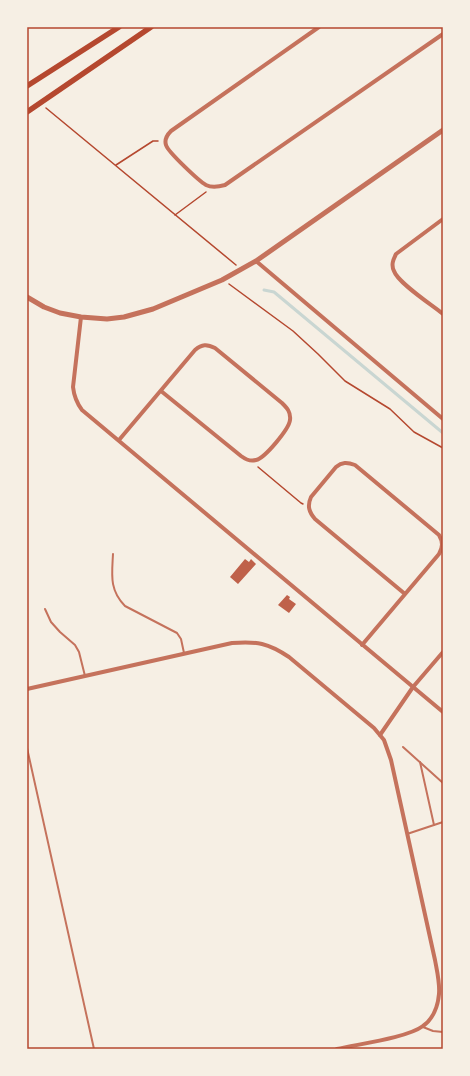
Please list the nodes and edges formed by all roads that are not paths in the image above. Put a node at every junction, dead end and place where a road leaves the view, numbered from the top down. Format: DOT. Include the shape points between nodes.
graph roads {
  1 [pos="119,27"];
  2 [pos="151,27"];
  3 [pos="319,27"];
  4 [pos="443,34"];
  5 [pos="27,86"];
  6 [pos="27,112"];
  7 [pos="443,130"];
  8 [pos="443,219"];
  9 [pos="256,262"];
  10 [pos="27,297"];
  11 [pos="443,314"];
  12 [pos="81,317"];
  13 [pos="161,391"];
  14 [pos="443,419"];
  15 [pos="119,440"];
  16 [pos="113,554"];
  17 [pos="404,594"];
  18 [pos="45,609"];
  19 [pos="362,645"];
  20 [pos="443,652"];
  21 [pos="184,654"];
  22 [pos="85,676"];
  23 [pos="413,687"];
  24 [pos="27,689"];
  25 [pos="443,712"];
  26 [pos="380,735"];
  27 [pos="402,747"];
  28 [pos="27,748"];
  29 [pos="420,762"];
  30 [pos="443,783"];
  31 [pos="443,822"];
  32 [pos="434,825"];
  33 [pos="407,834"];
  34 [pos="423,1026"];
  35 [pos="443,1032"];
  36 [pos="94,1049"];
  37 [pos="337,1049"];
  1 -- 5 [label="main road"];
  2 -- 6 [label="main road"];
  3 -- 4 [label="street" via="176,126 167,135 166,140 166,146 171,154 206,185 225,185"];
  7 -- 9 [label="street"];
  8 -- 11 [label="street" via="396,254 392,267 398,278"];
  9 -- 12 [label="street" via="222,280 153,309 107,319"];
  9 -- 14 [label="street"];
  10 -- 12 [label="street" via="60,313"];
  12 -- 15 [label="street" via="73,379 74,396 82,410"];
  13 -- 13 [label="street" via="195,350 205,344 215,348 282,403 290,413 290,420 264,455 255,460 245,459"];
  13 -- 15 [label="street"];
  15 -- 19 [label="street"];
  16 -- 21 [label="lane" via="113,588 119,600 124,606 177,633"];
  17 -- 17 [label="street" via="442,550 439,535 355,465 340,463 311,497 310,513"];
  17 -- 19 [label="street"];
  18 -- 22 [label="lane" via="51,622 80,652"];
  19 -- 23 [label="street"];
  20 -- 23 [label="street"];
  21 -- 22 [label="street"];
  21 -- 26 [label="street" via="232,643 261,643 275,648 359,714"];
  22 -- 24 [label="street"];
  23 -- 25 [label="street"];
  23 -- 26 [label="street"];
  26 -- 33 [label="street" via="391,760"];
  27 -- 29 [label="lane"];
  28 -- 36 [label="lane"];
  29 -- 30 [label="lane"];
  29 -- 32 [label="lane"];
  31 -- 32 [label="lane"];
  32 -- 33 [label="lane"];
  33 -- 34 [label="street" via="438,980 437,1005 432,1017"];
  34 -- 35 [label="lane"];
  34 -- 37 [label="street" via="397,1036"];
}
